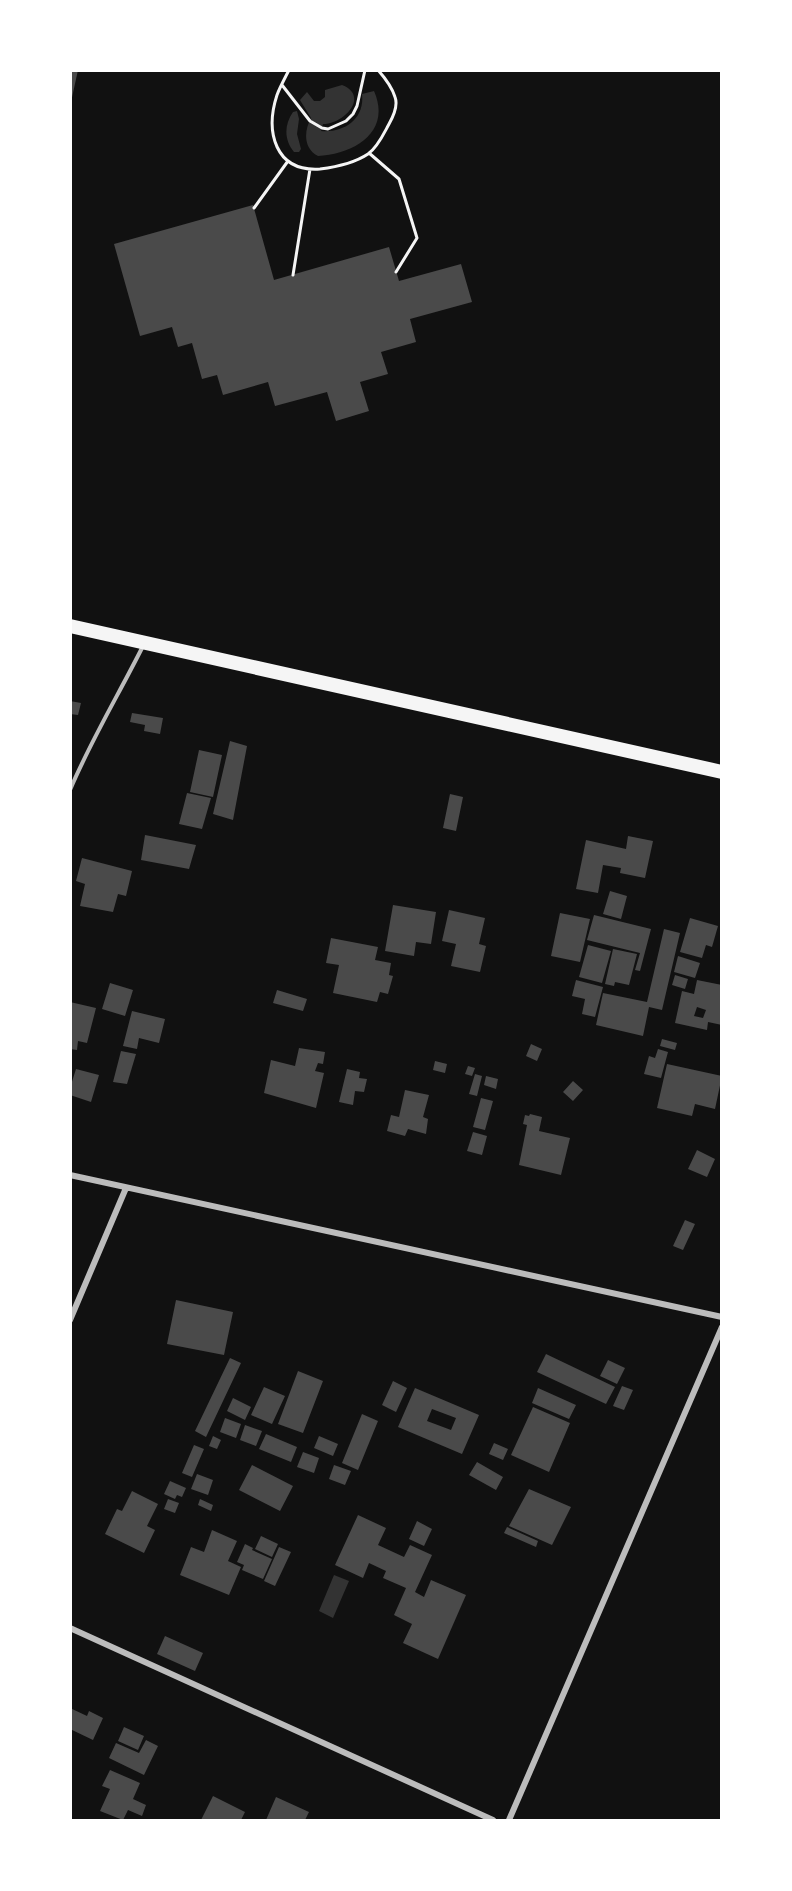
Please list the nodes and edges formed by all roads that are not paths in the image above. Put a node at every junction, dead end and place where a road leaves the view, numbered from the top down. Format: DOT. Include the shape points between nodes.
graph roads {
  1 [pos="70,626"];
  2 [pos="145,642"];
  3 [pos="722,772"];
  4 [pos="70,790"];
  5 [pos="70,1175"];
  6 [pos="126,1188"];
  7 [pos="722,1317"];
  8 [pos="70,1320"];
  9 [pos="722,1327"];
  10 [pos="70,1628"];
  11 [pos="493,1821"];
  12 [pos="509,1821"];
  1 -- 2 [label="highway"];
  2 -- 3 [label="highway"];
  2 -- 4 [label="lane"];
  5 -- 6 [label="street"];
  6 -- 7 [label="street"];
  6 -- 8 [label="street"];
  9 -- 12 [label="street"];
  10 -- 11 [label="street"];
}
